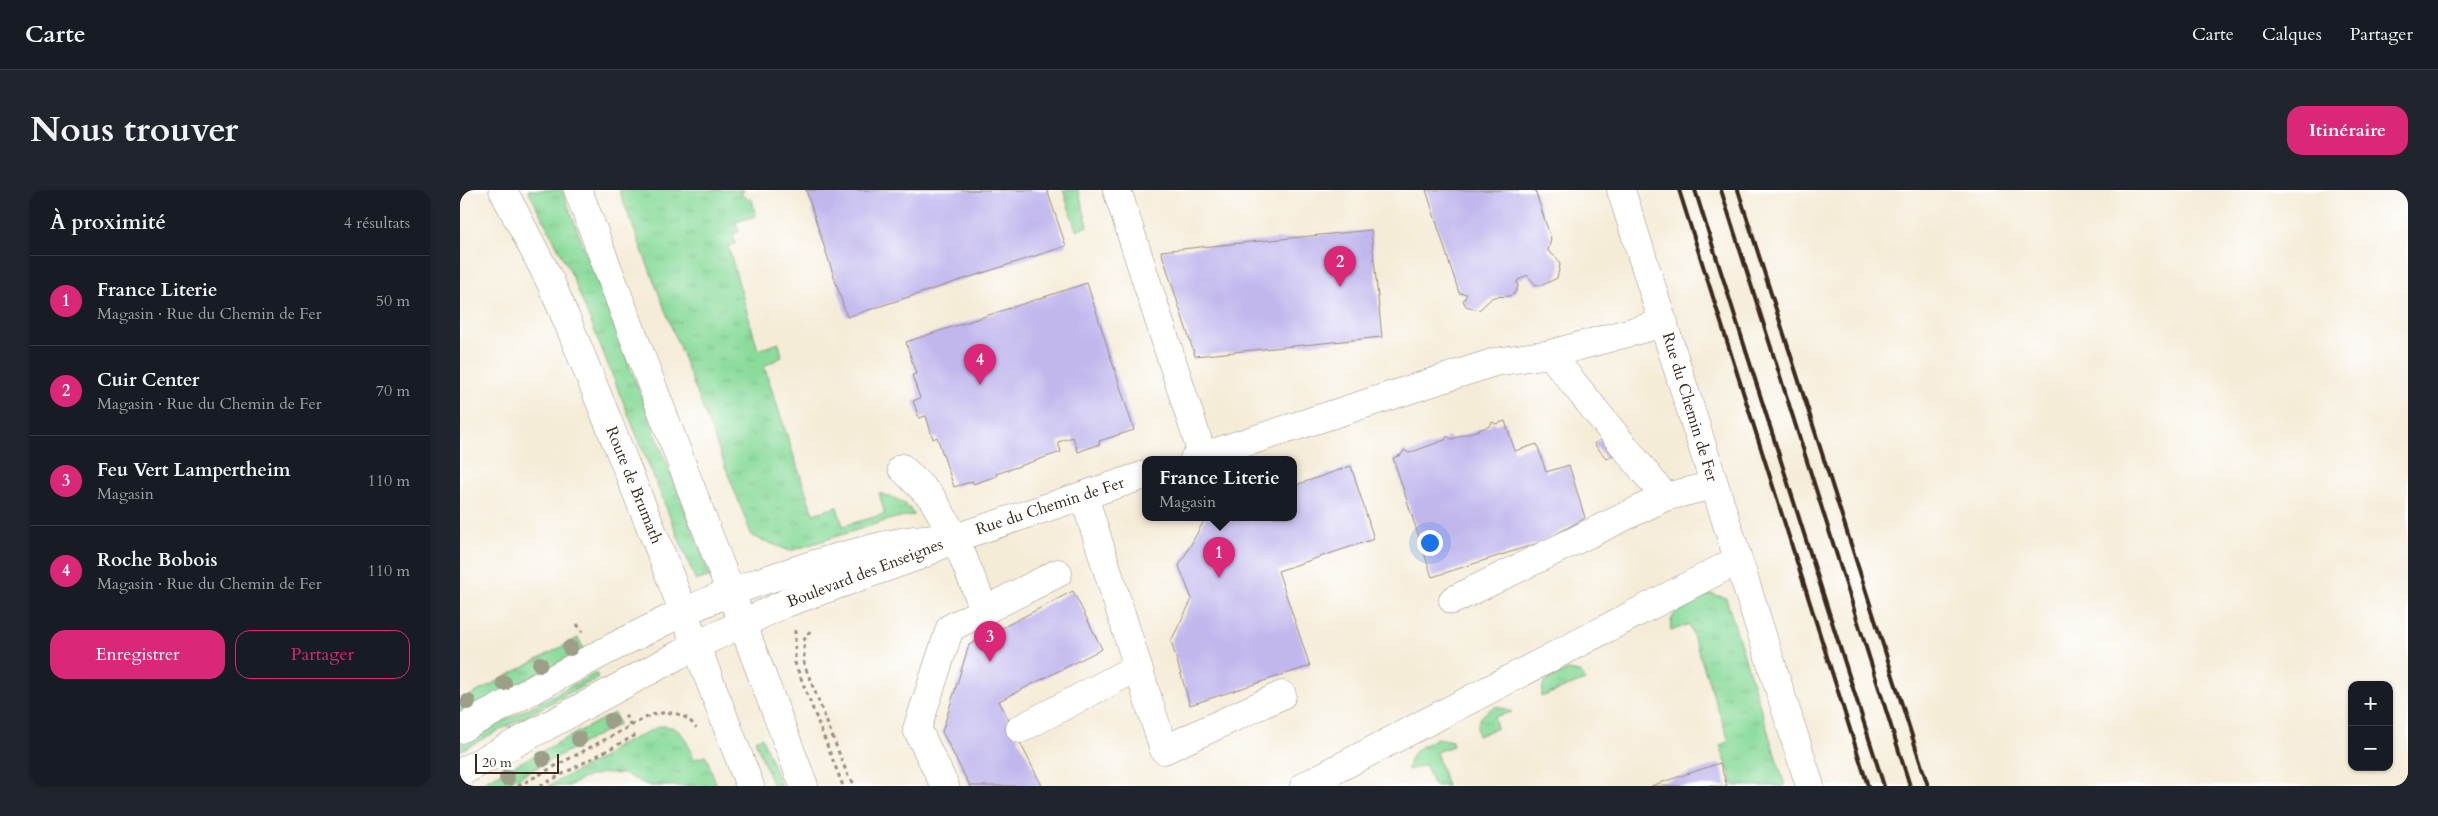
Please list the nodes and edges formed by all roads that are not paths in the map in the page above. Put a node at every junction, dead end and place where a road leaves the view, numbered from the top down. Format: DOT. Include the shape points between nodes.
graph roads {
  1 [pos="503,190"];
  2 [pos="578,190"];
  3 [pos="1117,190"];
  4 [pos="1621,190"];
  5 [pos="1664,323"];
  6 [pos="1550,354"];
  7 [pos="1198,456"];
  8 [pos="1205,456"];
  9 [pos="902,468"];
  10 [pos="1142,476"];
  11 [pos="1714,485"];
  12 [pos="1084,496"];
  13 [pos="1666,497"];
  14 [pos="955,538"];
  15 [pos="1738,560"];
  16 [pos="1058,573"];
  17 [pos="730,592"];
  18 [pos="1454,600"];
  19 [pos="985,611"];
  20 [pos="683,612"];
  21 [pos="744,625"];
  22 [pos="695,646"];
  23 [pos="1138,668"];
  24 [pos="1282,695"];
  25 [pos="460,729"];
  26 [pos="1020,730"];
  27 [pos="460,773"];
  28 [pos="750,786"];
  29 [pos="804,786"];
  30 [pos="945,786"];
  31 [pos="1304,786"];
  32 [pos="1810,786"];
  1 -- 20 [label="street, Route de Brumath" via="550,281 571,330"];
  2 -- 17 [label="street"];
  3 -- 7 [label="street"];
  4 -- 5 [label="street"];
  5 -- 6 [label="street, Rue du Chemin de Fer"];
  5 -- 11 [label="street, Rue du Chemin de Fer"];
  6 -- 8 [label="street, Rue du Chemin de Fer" via="1495,362"];
  6 -- 13 [label="street"];
  9 -- 14 [label="street" via="932,498"];
  10 -- 12 [label="street, Rue du Chemin de Fer"];
  11 -- 13 [label="street"];
  11 -- 15 [label="street, Rue du Chemin de Fer"];
  12 -- 14 [label="street, Rue du Chemin de Fer"];
  12 -- 23 [label="street"];
  13 -- 18 [label="street"];
  14 -- 17 [label="street, Boulevard des Enseignes" via="890,542"];
  14 -- 19 [label="street"];
  14 -- 21 [label="street, Boulevard des Enseignes" via="922,555 786,603"];
  15 -- 31 [label="street"];
  15 -- 32 [label="street, Rue du Chemin de Fer"];
  16 -- 19 [label="street"];
  17 -- 20 [label="street, Boulevard des Enseignes"];
  17 -- 21 [label="street"];
  19 -- 30 [label="street" via="950,628 917,729"];
  20 -- 22 [label="street, Route de Brumath"];
  20 -- 25 [label="street, Boulevard des Enseignes"];
  21 -- 22 [label="street, Boulevard des Enseignes"];
  21 -- 29 [label="street"];
  22 -- 27 [label="street, Boulevard des Enseignes"];
  22 -- 28 [label="street, Route de Brumath"];
  23 -- 24 [label="street" via="1164,750"];
  23 -- 26 [label="street"];
}
